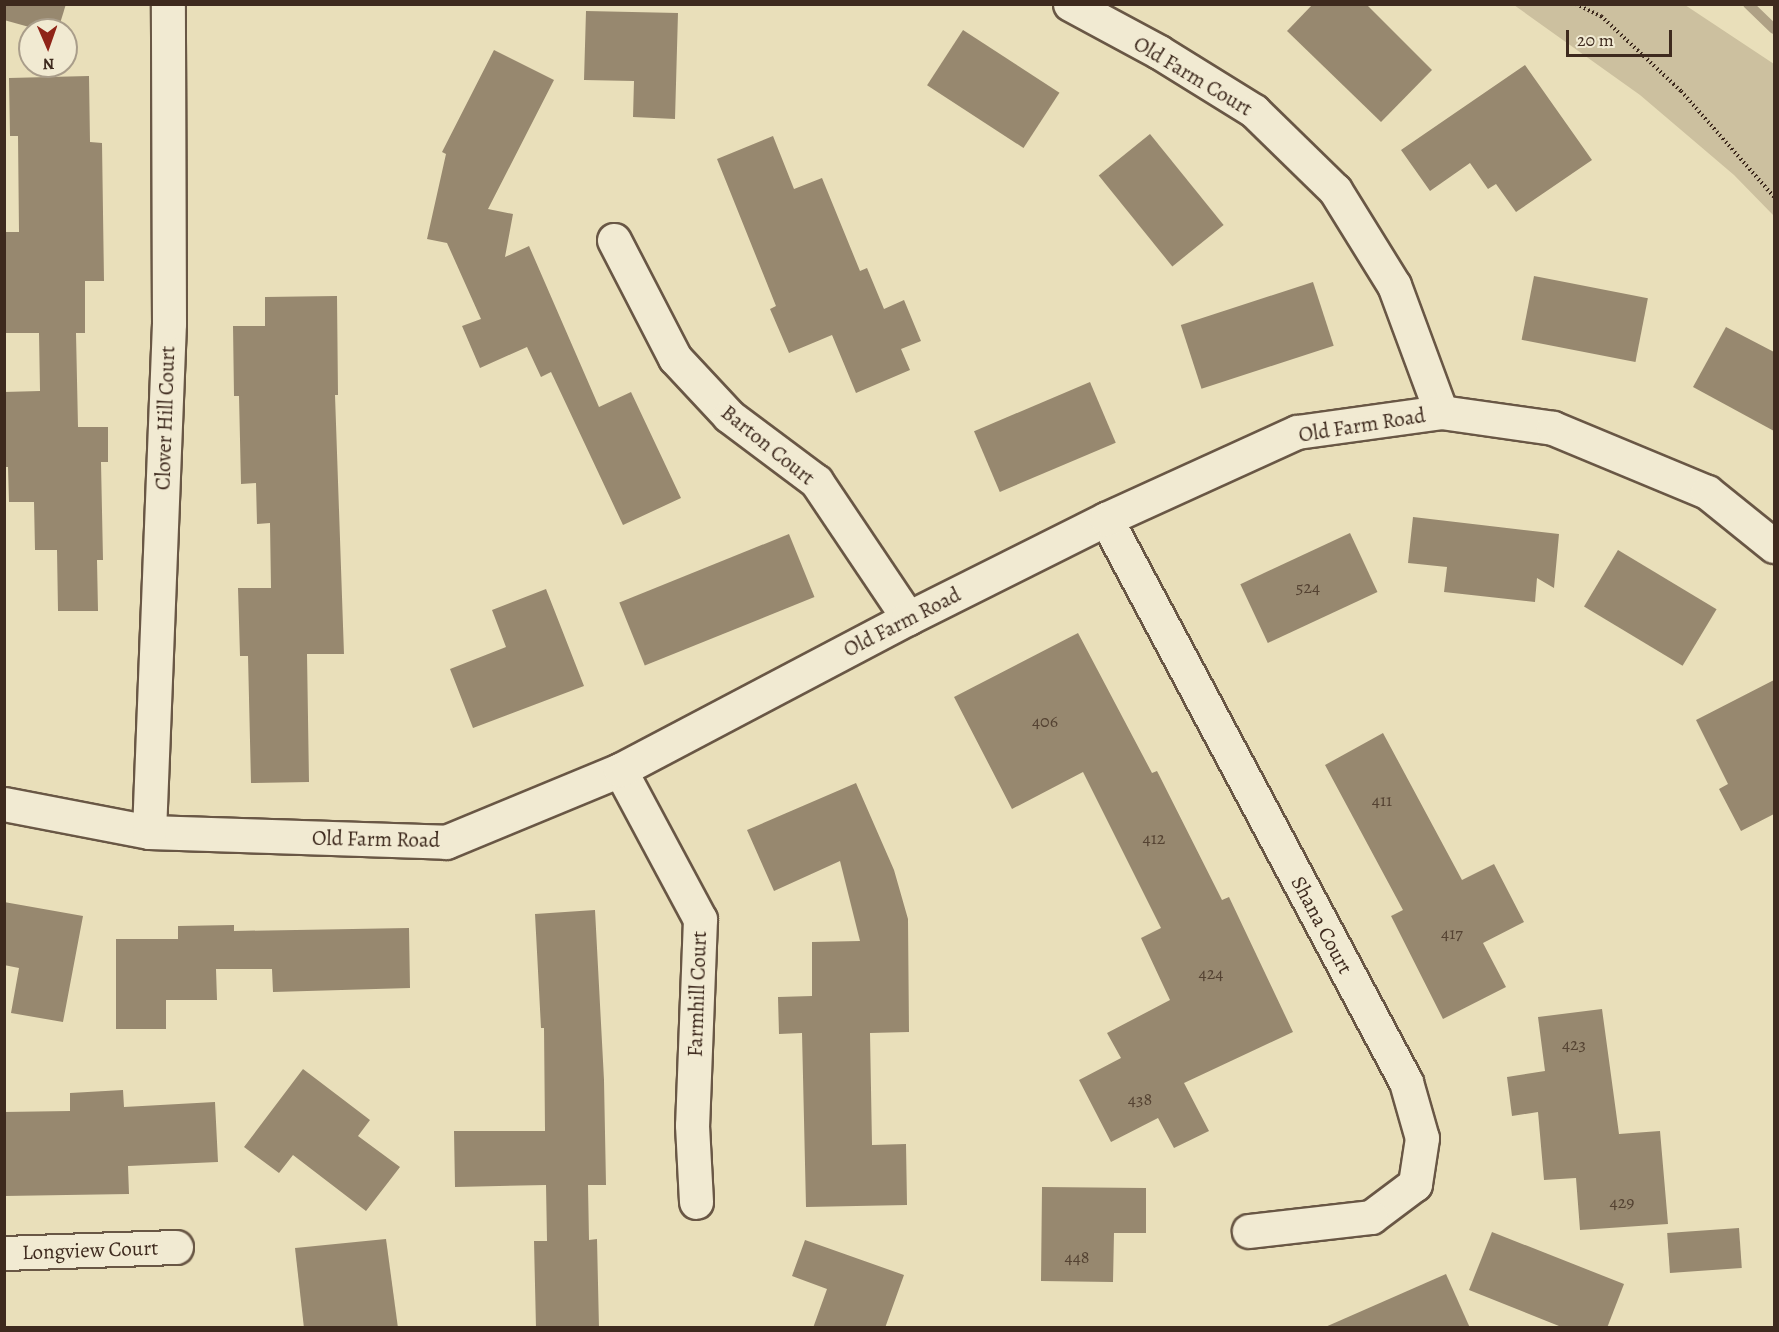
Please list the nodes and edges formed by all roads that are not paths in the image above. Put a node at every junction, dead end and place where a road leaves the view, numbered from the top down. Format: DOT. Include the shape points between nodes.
graph roads {
  1 [pos="168,4"];
  2 [pos="1070,4"];
  3 [pos="614,240"];
  4 [pos="1441,412"];
  5 [pos="1106,519"];
  6 [pos="1774,546"];
  7 [pos="908,618"];
  8 [pos="620,770"];
  9 [pos="4,804"];
  10 [pos="149,832"];
  11 [pos="696,1202"];
  12 [pos="1249,1231"];
  13 [pos="176,1247"];
  14 [pos="4,1253"];
  1 -- 10 [label="street, Clover Hill Court" via="169,323"];
  2 -- 4 [label="street, Old Farm Court" via="1159,51 1254,111 1335,190 1394,285"];
  3 -- 7 [label="street, Barton Court" via="675,358 729,416 816,481"];
  4 -- 5 [label="street, Old Farm Road" via="1297,432"];
  4 -- 6 [label="street, Old Farm Road" via="1553,428 1707,492"];
  5 -- 7 [label="street, Old Farm Road"];
  5 -- 12 [label="street, Shana Court" via="1406,1082 1422,1138 1415,1184 1371,1217"];
  7 -- 8 [label="street, Old Farm Road"];
  8 -- 10 [label="street, Old Farm Road" via="446,842"];
  8 -- 11 [label="street, Farmhill Court" via="700,918 692,1125"];
  9 -- 10 [label="street, Old Farm Road"];
  13 -- 14 [label="street, Longview Court"];
}
